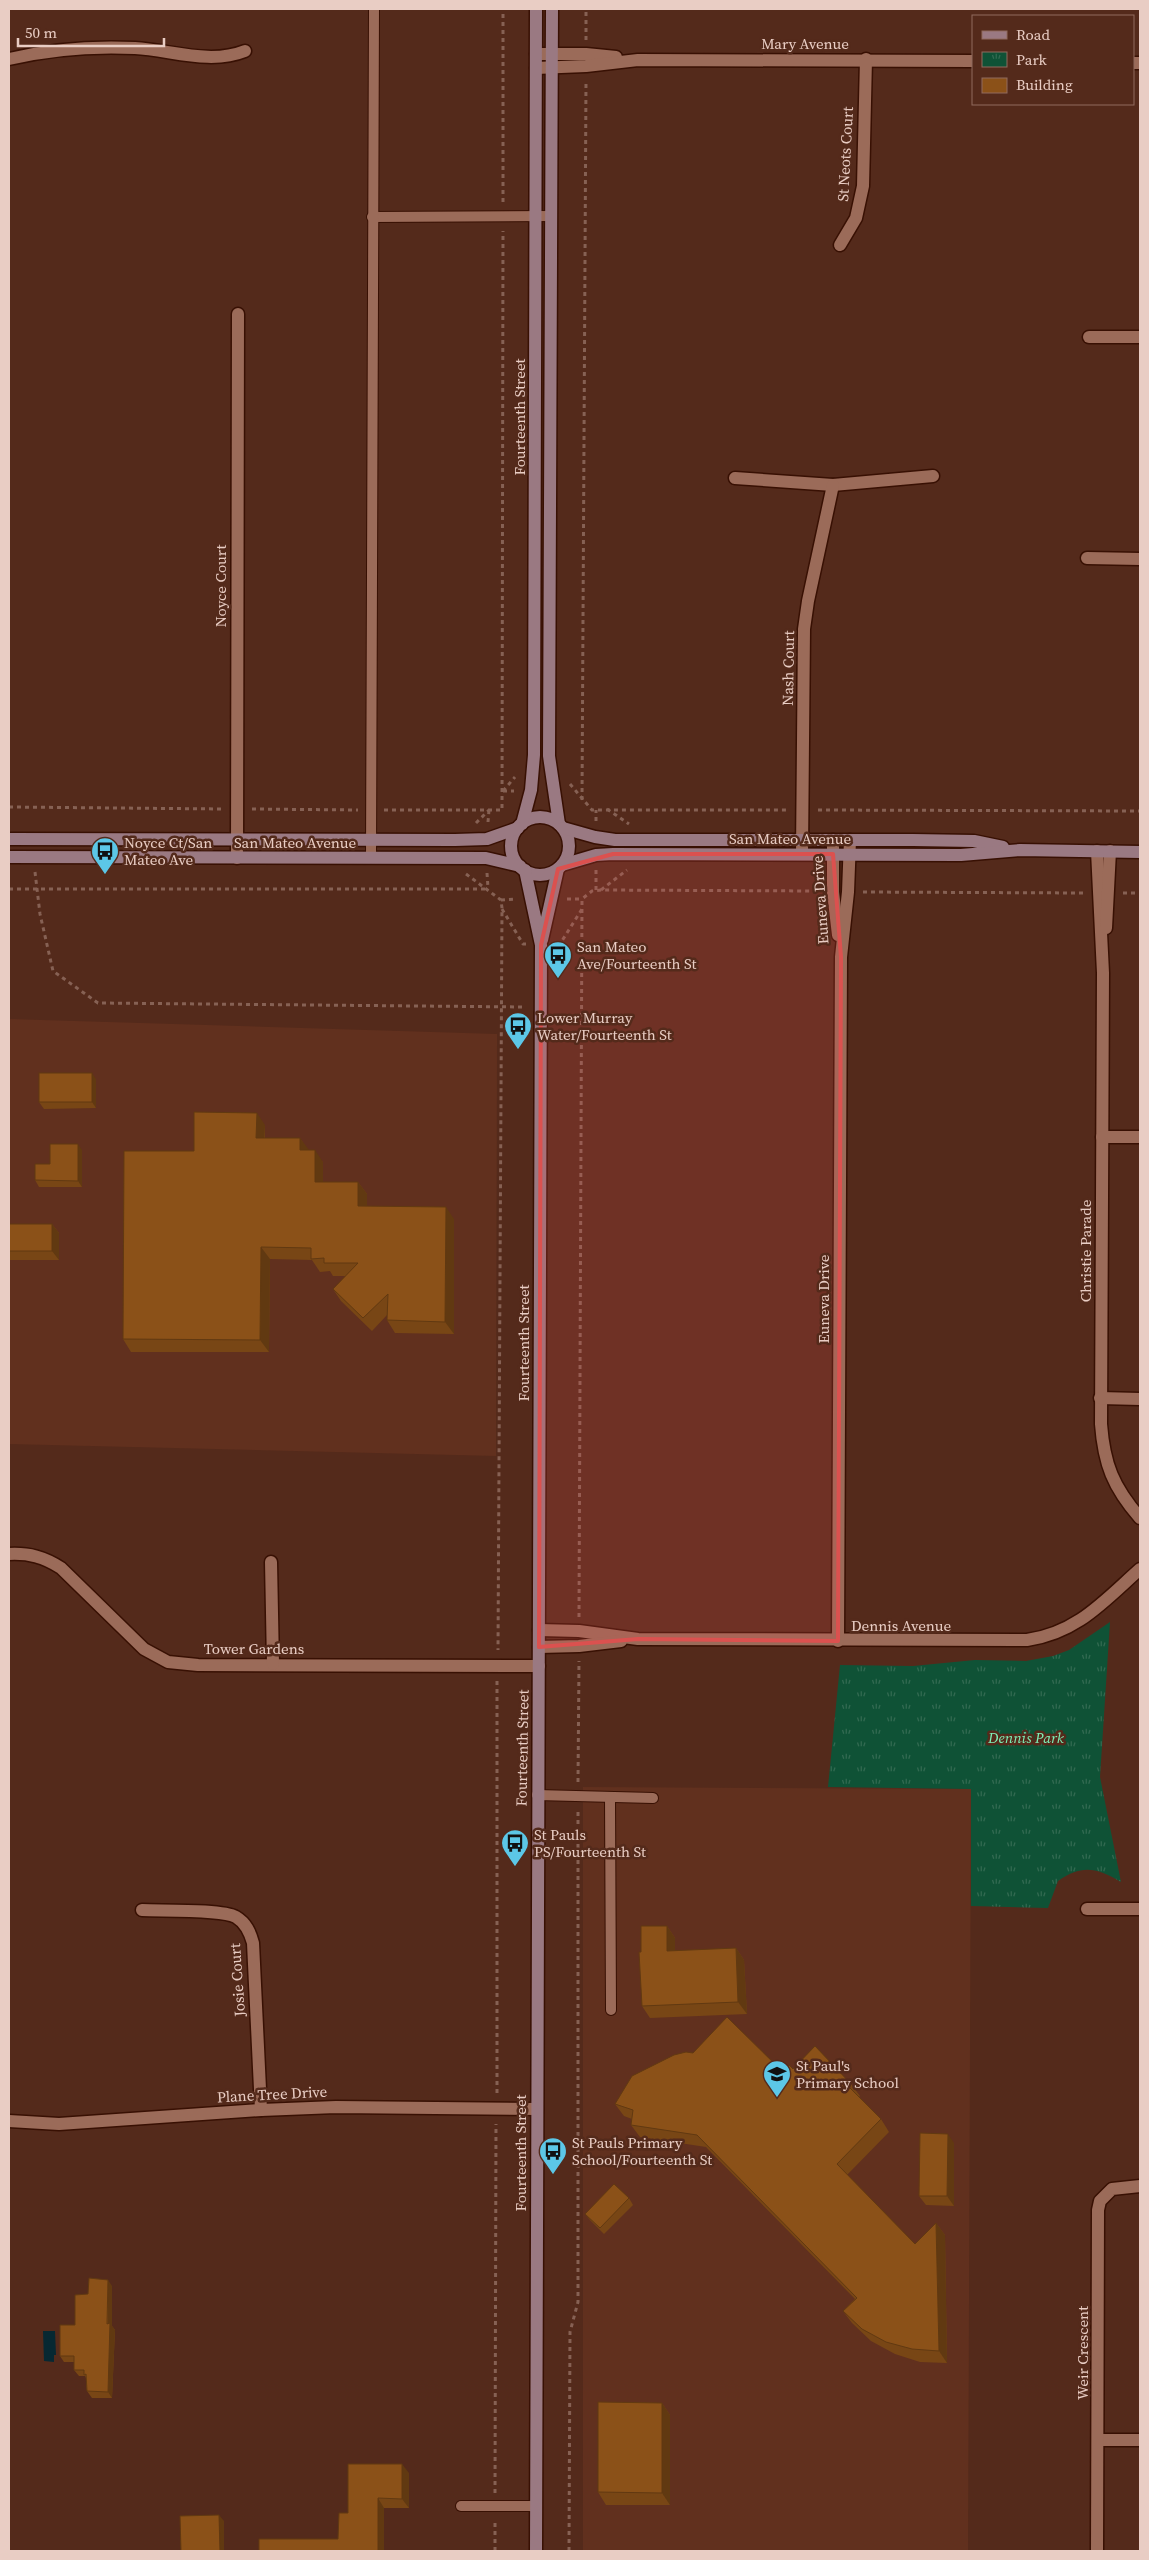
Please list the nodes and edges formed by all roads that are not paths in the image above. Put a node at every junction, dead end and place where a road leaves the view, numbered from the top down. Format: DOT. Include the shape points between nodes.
graph roads {
  1 [pos="374,9"];
  2 [pos="536,9"];
  3 [pos="552,9"];
  4 [pos="245,51"];
  5 [pos="536,54"];
  6 [pos="552,54"];
  7 [pos="9,58"];
  8 [pos="866,59"];
  9 [pos="586,60"];
  10 [pos="972,60"];
  11 [pos="536,68"];
  12 [pos="552,68"];
  13 [pos="536,216"];
  14 [pos="551,216"];
  15 [pos="372,217"];
  16 [pos="840,245"];
  17 [pos="238,314"];
  18 [pos="1089,337"];
  19 [pos="1140,337"];
  20 [pos="933,476"];
  21 [pos="735,478"];
  22 [pos="833,485"];
  23 [pos="1087,558"];
  24 [pos="1140,559"];
  25 [pos="520,826"];
  26 [pos="561,826"];
  27 [pos="9,839"];
  28 [pos="833,840"];
  29 [pos="850,840"];
  30 [pos="237,841"];
  31 [pos="371,841"];
  32 [pos="802,841"];
  33 [pos="1020,850"];
  34 [pos="1097,850"];
  35 [pos="1110,851"];
  36 [pos="1140,852"];
  37 [pos="802,854"];
  38 [pos="833,854"];
  39 [pos="849,854"];
  40 [pos="9,857"];
  41 [pos="236,858"];
  42 [pos="372,858"];
  43 [pos="560,867"];
  44 [pos="522,868"];
  45 [pos="1103,893"];
  46 [pos="541,945"];
  47 [pos="841,957"];
  48 [pos="1102,1137"];
  49 [pos="1140,1137"];
  50 [pos="1100,1398"];
  51 [pos="1140,1398"];
  52 [pos="1140,1518"];
  53 [pos="9,1554"];
  54 [pos="271,1562"];
  55 [pos="1140,1569"];
  56 [pos="539,1630"];
  57 [pos="638,1639"];
  58 [pos="838,1641"];
  59 [pos="539,1647"];
  60 [pos="273,1664"];
  61 [pos="539,1666"];
  62 [pos="537,1795"];
  63 [pos="610,1798"];
  64 [pos="653,1798"];
  65 [pos="1087,1909"];
  66 [pos="1140,1909"];
  67 [pos="142,1910"];
  68 [pos="611,2010"];
  69 [pos="537,2109"];
  70 [pos="261,2110"];
  71 [pos="9,2122"];
  72 [pos="1140,2186"];
  73 [pos="1098,2440"];
  74 [pos="1140,2440"];
  75 [pos="460,2506"];
  76 [pos="536,2506"];
  77 [pos="536,2551"];
  78 [pos="1097,2551"];
  1 -- 15 [label="lane"];
  2 -- 5 [label="street, Fourteenth Street"];
  3 -- 6 [label="street, Fourteenth Street"];
  4 -- 7 [label="street" via="213,58 136,48 66,48"];
  5 -- 6 [label="street, Mary Avenue"];
  5 -- 11 [label="street, Fourteenth Street"];
  6 -- 9 [label="street, Mary Avenue"];
  6 -- 12 [label="street, Fourteenth Street"];
  8 -- 9 [label="street, Mary Avenue"];
  8 -- 10 [label="street, Mary Avenue"];
  8 -- 16 [label="street, St Neots Court" via="862,195 856,218"];
  9 -- 12 [label="street, Mary Avenue"];
  11 -- 12 [label="street, Mary Avenue"];
  11 -- 13 [label="street, Fourteenth Street"];
  12 -- 14 [label="street, Fourteenth Street"];
  13 -- 14 [label="lane"];
  13 -- 15 [label="lane"];
  13 -- 25 [label="street, Fourteenth Street" via="534,755 531,790"];
  14 -- 26 [label="street, Fourteenth Street" via="549,756"];
  15 -- 31 [label="lane"];
  17 -- 30 [label="street, Noyce Court"];
  18 -- 19 [label="street"];
  20 -- 22 [label="street"];
  21 -- 22 [label="street"];
  22 -- 32 [label="street, Nash Court" via="804,629"];
  23 -- 24 [label="street"];
  25 -- 26 [label="street" via="544,817"];
  25 -- 31 [label="street, San Mateo Avenue" via="487,839"];
  25 -- 44 [label="street" via="512,843 515,859"];
  26 -- 32 [label="street, San Mateo Avenue" via="615,840"];
  26 -- 43 [label="street" via="569,842 569,851"];
  27 -- 30 [label="street, San Mateo Avenue"];
  28 -- 29 [label="street, San Mateo Avenue"];
  28 -- 32 [label="street, San Mateo Avenue"];
  28 -- 38 [label="street, Euneva Drive"];
  29 -- 33 [label="street, San Mateo Avenue" via="974,841"];
  29 -- 39 [label="street, Euneva Drive"];
  30 -- 31 [label="street, San Mateo Avenue"];
  30 -- 41 [label="street, Noyce Court"];
  31 -- 42 [label="lane"];
  32 -- 37 [label="street, Nash Court"];
  33 -- 34 [label="street, San Mateo Avenue"];
  33 -- 39 [label="street, San Mateo Avenue" via="961,855"];
  34 -- 35 [label="street, San Mateo Avenue"];
  34 -- 45 [label="street, Christie Parade"];
  35 -- 36 [label="street, San Mateo Avenue"];
  35 -- 45 [label="street, Christie Parade"];
  37 -- 38 [label="street, San Mateo Avenue"];
  37 -- 43 [label="street, San Mateo Avenue" via="613,854 596,855"];
  38 -- 39 [label="street, San Mateo Avenue"];
  38 -- 47 [label="street, Euneva Drive" via="833,892"];
  39 -- 47 [label="street, Euneva Drive"];
  40 -- 41 [label="street, San Mateo Avenue"];
  41 -- 42 [label="street, San Mateo Avenue"];
  42 -- 44 [label="street, San Mateo Avenue" via="486,858"];
  43 -- 44 [label="street" via="542,875"];
  43 -- 46 [label="street, Fourteenth Street"];
  44 -- 46 [label="street, Fourteenth Street"];
  45 -- 48 [label="street, Christie Parade"];
  46 -- 56 [label="street, Fourteenth Street"];
  47 -- 58 [label="street, Euneva Drive"];
  48 -- 49 [label="street"];
  48 -- 50 [label="street, Christie Parade"];
  50 -- 51 [label="street"];
  50 -- 52 [label="street, Christie Parade" via="1102,1443 1110,1473 1117,1490"];
  53 -- 60 [label="street, Tower Gardens" via="33,1555 61,1568 144,1649 168,1662"];
  54 -- 60 [label="street"];
  55 -- 58 [label="street, Dennis Avenue" via="1077,1623 1047,1637 1027,1640"];
  56 -- 57 [label="street, Dennis Avenue" via="579,1631"];
  56 -- 59 [label="street, Fourteenth Street"];
  57 -- 58 [label="street, Dennis Avenue"];
  57 -- 59 [label="street, Dennis Avenue"];
  59 -- 61 [label="street, Fourteenth Street"];
  60 -- 61 [label="street, Tower Gardens"];
  61 -- 62 [label="street, Fourteenth Street"];
  62 -- 63 [label="lane"];
  62 -- 69 [label="street, Fourteenth Street"];
  63 -- 64 [label="lane"];
  63 -- 68 [label="lane"];
  65 -- 66 [label="street"];
  67 -- 70 [label="street, Josie Court" via="230,1915 245,1924 253,1943"];
  69 -- 70 [label="street, Plane Tree Drive" via="336,2107"];
  69 -- 76 [label="street, Fourteenth Street"];
  70 -- 71 [label="street, Plane Tree Drive" via="59,2124"];
  72 -- 73 [label="street, Weir Crescent" via="1112,2189 1100,2201 1098,2210"];
  73 -- 74 [label="street"];
  73 -- 78 [label="street, Weir Crescent"];
  75 -- 76 [label="lane"];
  76 -- 77 [label="street, Fourteenth Street"];
}
